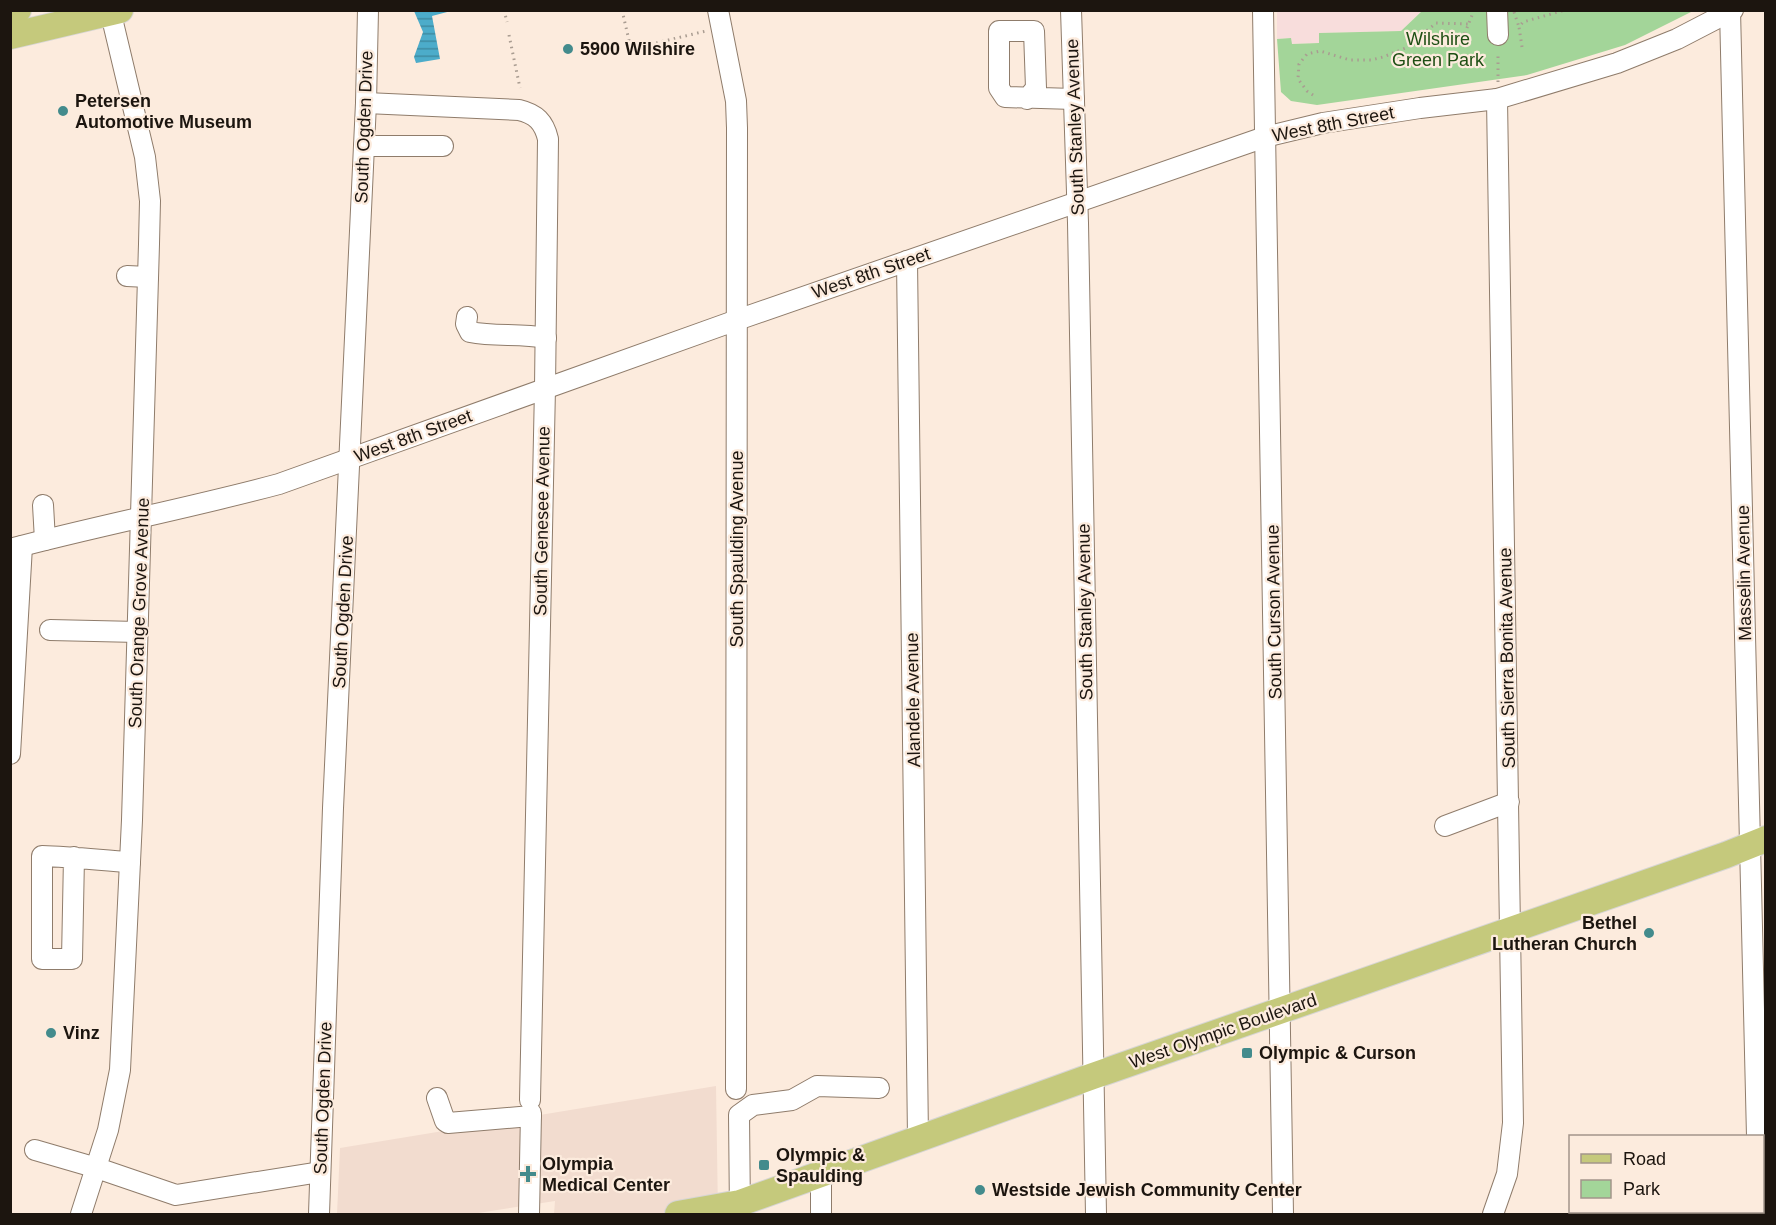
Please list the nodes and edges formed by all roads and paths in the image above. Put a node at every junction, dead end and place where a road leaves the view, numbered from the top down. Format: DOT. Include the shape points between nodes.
graph roads {
  1 [pos="18,10"];
  2 [pos="368,10"];
  3 [pos="504,10"];
  4 [pos="622,10"];
  5 [pos="718,10"];
  6 [pos="1071,10"];
  7 [pos="1263,10"];
  8 [pos="1474,10"];
  9 [pos="1497,10"];
  10 [pos="1514,10"];
  11 [pos="1565,10"];
  12 [pos="113,11"];
  13 [pos="1731,11"];
  14 [pos="10,12"];
  15 [pos="507,22"];
  16 [pos="1468,24"];
  17 [pos="1519,27"];
  18 [pos="699,33"];
  19 [pos="509,35"];
  20 [pos="1498,35"];
  21 [pos="10,36"];
  22 [pos="1465,45"];
  23 [pos="1522,47"];
  24 [pos="520,88"];
  25 [pos="1313,95"];
  26 [pos="1027,99"];
  27 [pos="1074,99"];
  28 [pos="1497,99"];
  29 [pos="366,103"];
  30 [pos="1265,137"];
  31 [pos="364,146"];
  32 [pos="443,146"];
  33 [pos="1077,201"];
  34 [pos="907,261"];
  35 [pos="127,276"];
  36 [pos="148,277"];
  37 [pos="467,317"];
  38 [pos="737,320"];
  39 [pos="546,338"];
  40 [pos="545,388"];
  41 [pos="350,459"];
  42 [pos="43,505"];
  43 [pos="142,516"];
  44 [pos="45,540"];
  45 [pos="16,547"];
  46 [pos="50,630"];
  47 [pos="138,632"];
  48 [pos="13,674"];
  49 [pos="10,754"];
  50 [pos="1509,802"];
  51 [pos="1445,826"];
  52 [pos="1758,842"];
  53 [pos="74,857"];
  54 [pos="130,862"];
  55 [pos="1511,930"];
  56 [pos="1281,1011"];
  57 [pos="1093,1076"];
  58 [pos="879,1088"];
  59 [pos="736,1089"];
  60 [pos="437,1098"];
  61 [pos="531,1110"];
  62 [pos="1757,1135"];
  63 [pos="918,1138"];
  64 [pos="35,1150"];
  65 [pos="97,1168"];
  66 [pos="320,1172"];
  67 [pos="821,1173"];
  68 [pos="740,1209"];
  69 [pos="81,1215"];
  70 [pos="319,1215"];
  71 [pos="529,1215"];
  72 [pos="678,1215"];
  73 [pos="821,1215"];
  74 [pos="1096,1215"];
  75 [pos="1283,1215"];
  76 [pos="1493,1215"];
  1 -- 14 [label="main road"];
  2 -- 29 [label="street, South Ogden Drive"];
  3 -- 15 [label="path"];
  4 -- 18 [label="path" via="631,49"];
  5 -- 38 [label="street, South Spaulding Avenue" via="736,101"];
  6 -- 27 [label="street, South Stanley Avenue"];
  7 -- 30 [label="street, South Curson Avenue"];
  8 -- 16 [label="path"];
  9 -- 20 [label="street"];
  10 -- 17 [label="path"];
  11 -- 17 [label="path" via="1523,22"];
  12 -- 21 [label="main road"];
  12 -- 36 [label="street, South Orange Grove Avenue" via="148,177"];
  13 -- 28 [label="street, West 8th Street" via="1677,39 1617,63"];
  13 -- 52 [label="street, Masselin Avenue"];
  16 -- 22 [label="path"];
  16 -- 25 [label="path" via="1436,23 1408,47 1371,60 1350,60 1320,51 1307,54 1299,64 1298,80"];
  17 -- 23 [label="path"];
  19 -- 24 [label="path"];
  20 -- 28 [label="path"];
  26 -- 27 [label="street"];
  27 -- 33 [label="street, South Stanley Avenue"];
  28 -- 30 [label="street, West 8th Street" via="1323,123"];
  28 -- 50 [label="street, South Sierra Bonita Avenue"];
  29 -- 31 [label="street, South Ogden Drive"];
  29 -- 39 [label="street, South Genesee Avenue" via="519,110 532,112 541,121 548,139"];
  30 -- 33 [label="street, West 8th Street"];
  30 -- 56 [label="street, South Curson Avenue"];
  31 -- 32 [label="street"];
  31 -- 41 [label="street, South Ogden Drive"];
  33 -- 34 [label="street, West 8th Street"];
  33 -- 57 [label="street, South Stanley Avenue"];
  34 -- 38 [label="street, West 8th Street"];
  34 -- 63 [label="street, Alandele Avenue"];
  35 -- 36 [label="street"];
  36 -- 43 [label="street, South Orange Grove Avenue"];
  37 -- 39 [label="street" via="470,332"];
  38 -- 40 [label="street, West 8th Street"];
  38 -- 59 [label="street, South Spaulding Avenue"];
  39 -- 40 [label="street, South Genesee Avenue"];
  40 -- 41 [label="street, West 8th Street"];
  40 -- 61 [label="street, South Genesee Avenue"];
  41 -- 43 [label="street, West 8th Street" via="279,484"];
  41 -- 66 [label="street, South Ogden Drive"];
  42 -- 44 [label="street"];
  43 -- 44 [label="street, West 8th Street"];
  43 -- 47 [label="street, South Orange Grove Avenue"];
  44 -- 45 [label="street, West 8th Street"];
  45 -- 48 [label="street"];
  46 -- 47 [label="street"];
  47 -- 54 [label="street, South Orange Grove Avenue"];
  48 -- 49 [label="street"];
  50 -- 51 [label="street"];
  50 -- 55 [label="street, South Sierra Bonita Avenue"];
  52 -- 55 [label="main road, West Olympic Boulevard"];
  52 -- 62 [label="street, Masselin Avenue"];
  53 -- 53 [label="street" via="42,856 42,958 72,959"];
  53 -- 54 [label="street"];
  54 -- 65 [label="street, South Orange Grove Avenue" via="120,1071"];
  55 -- 56 [label="main road, West Olympic Boulevard"];
  55 -- 76 [label="street, South Sierra Bonita Avenue" via="1513,1123 1507,1174"];
  56 -- 57 [label="main road, West Olympic Boulevard"];
  56 -- 75 [label="street, South Curson Avenue"];
  57 -- 63 [label="main road, West Olympic Boulevard"];
  57 -- 74 [label="street, South Stanley Avenue"];
  58 -- 68 [label="street" via="817,1086 792,1100 753,1105 739,1115"];
  60 -- 61 [label="street" via="448,1123"];
  61 -- 71 [label="street, South Genesee Avenue"];
  63 -- 67 [label="main road, West Olympic Boulevard"];
  64 -- 65 [label="street"];
  65 -- 66 [label="street" via="176,1195"];
  65 -- 69 [label="street, South Orange Grove Avenue"];
  66 -- 70 [label="street, South Ogden Drive"];
  67 -- 68 [label="main road, West Olympic Boulevard"];
  67 -- 73 [label="street"];
  68 -- 72 [label="main road, West Olympic Boulevard"];
}
